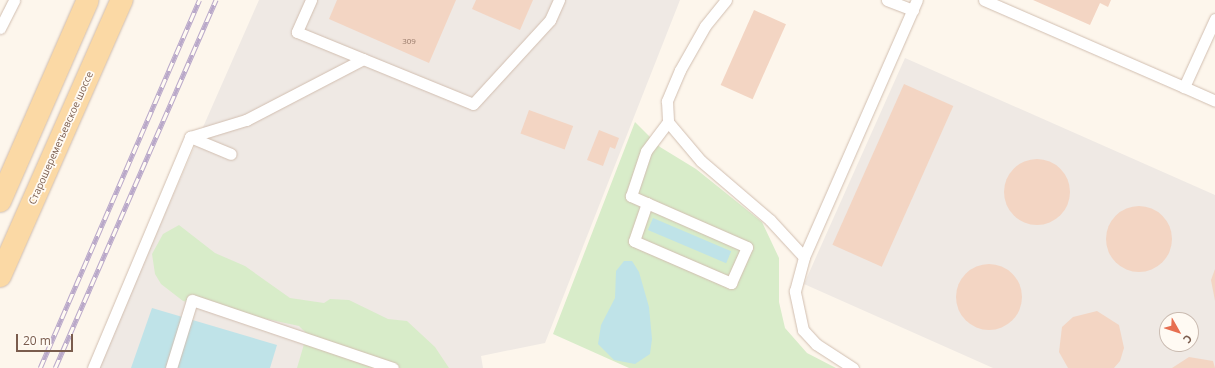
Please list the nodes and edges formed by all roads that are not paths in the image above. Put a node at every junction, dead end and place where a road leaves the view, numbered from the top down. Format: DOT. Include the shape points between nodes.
graph roads {
  1 [pos="14,0"];
  2 [pos="88,0"];
  3 [pos="122,0"];
  4 [pos="311,0"];
  5 [pos="559,0"];
  6 [pos="726,0"];
  7 [pos="887,0"];
  8 [pos="984,0"];
  9 [pos="915,5"];
  10 [pos="1215,19"];
  11 [pos="0,28"];
  12 [pos="363,59"];
  13 [pos="1184,87"];
  14 [pos="1215,101"];
  15 [pos="668,122"];
  16 [pos="190,137"];
  17 [pos="231,154"];
  18 [pos="0,201"];
  19 [pos="648,203"];
  20 [pos="804,257"];
  21 [pos="0,276"];
  22 [pos="92,368"];
  23 [pos="171,368"];
  24 [pos="393,368"];
  25 [pos="853,368"];
  1 -- 11 [label="lane"];
  2 -- 18 [label="main road"];
  3 -- 21 [label="main road, Старошереметьевское шоссе"];
  4 -- 12 [label="lane" via="297,32"];
  5 -- 12 [label="lane" via="550,20 473,104"];
  6 -- 15 [label="lane" via="705,26 680,70 667,101"];
  7 -- 9 [label="lane"];
  8 -- 13 [label="lane"];
  9 -- 20 [label="lane"];
  10 -- 13 [label="lane"];
  12 -- 16 [label="lane" via="246,120"];
  13 -- 14 [label="lane"];
  15 -- 19 [label="lane" via="646,151 631,196"];
  15 -- 20 [label="lane" via="701,161 770,220"];
  16 -- 17 [label="lane"];
  16 -- 22 [label="lane"];
  19 -- 19 [label="lane" via="747,247 731,283 634,241"];
  20 -- 25 [label="lane" via="795,291 803,330 816,344"];
  23 -- 24 [label="lane" via="192,300"];
}
